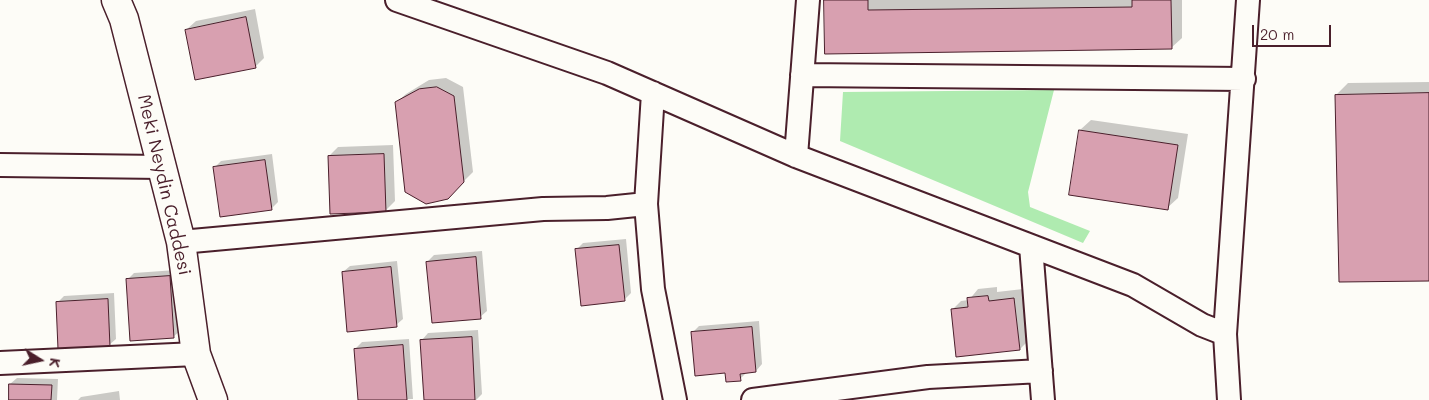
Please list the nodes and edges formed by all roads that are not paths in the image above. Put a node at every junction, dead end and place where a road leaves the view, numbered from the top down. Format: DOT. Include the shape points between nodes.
graph roads {
  1 [pos="116,0"];
  2 [pos="397,0"];
  3 [pos="808,0"];
  4 [pos="1248,0"];
  5 [pos="802,75"];
  6 [pos="1244,79"];
  7 [pos="653,93"];
  8 [pos="796,156"];
  9 [pos="0,165"];
  10 [pos="162,167"];
  11 [pos="646,204"];
  12 [pos="181,242"];
  13 [pos="1031,246"];
  14 [pos="1225,334"];
  15 [pos="196,354"];
  16 [pos="0,363"];
  17 [pos="1041,371"];
  18 [pos="213,400"];
  19 [pos="675,400"];
  20 [pos="752,400"];
  21 [pos="1043,400"];
  22 [pos="1229,400"];
  1 -- 10 [label="street, Meki Neydin Caddesi" via="124,19"];
  2 -- 7 [label="street" via="607,73"];
  3 -- 5 [label="street"];
  4 -- 6 [label="street"];
  5 -- 6 [label="street"];
  5 -- 8 [label="street"];
  6 -- 14 [label="street"];
  7 -- 8 [label="street"];
  7 -- 11 [label="street"];
  8 -- 13 [label="street"];
  9 -- 10 [label="street"];
  10 -- 12 [label="street, Meki Neydin Caddesi"];
  11 -- 12 [label="street" via="543,209"];
  11 -- 19 [label="street" via="654,289"];
  12 -- 15 [label="street, Meki Neydin Caddesi"];
  13 -- 14 [label="street" via="1132,285 1202,325"];
  13 -- 17 [label="street"];
  14 -- 22 [label="street"];
  15 -- 16 [label="street"];
  15 -- 18 [label="street, Meki Neydin Caddesi"];
  17 -- 20 [label="street" via="928,377"];
  17 -- 21 [label="street"];
}
